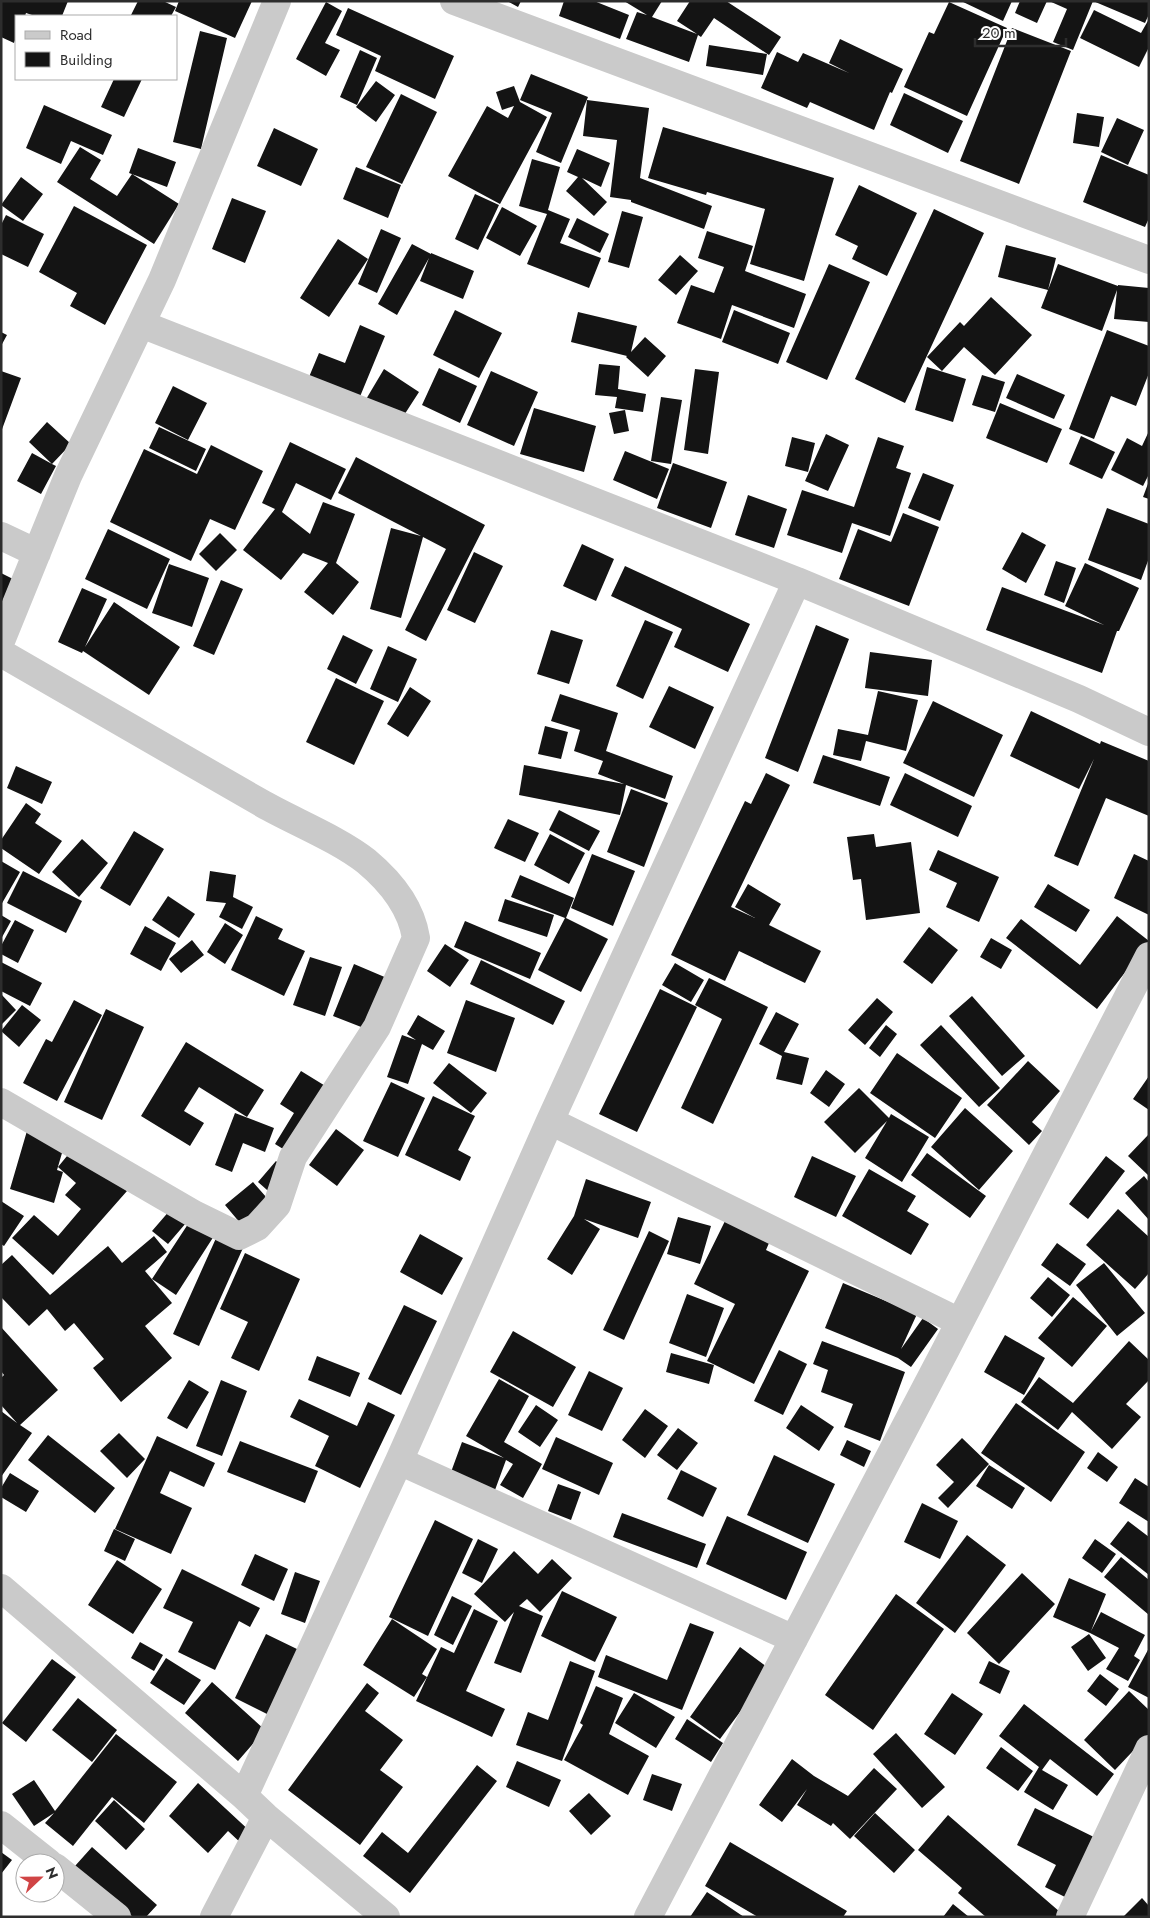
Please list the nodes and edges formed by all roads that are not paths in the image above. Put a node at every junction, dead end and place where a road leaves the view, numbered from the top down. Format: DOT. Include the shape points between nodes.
graph roads {
  1 [pos="277,1"];
  2 [pos="454,1"];
  3 [pos="1149,260"];
  4 [pos="141,324"];
  5 [pos="1,536"];
  6 [pos="36,553"];
  7 [pos="797,581"];
  8 [pos="1,641"];
  9 [pos="1,653"];
  10 [pos="1149,732"];
  11 [pos="1149,956"];
  12 [pos="1,1102"];
  13 [pos="550,1121"];
  14 [pos="960,1322"];
  15 [pos="399,1461"];
  16 [pos="1,1588"];
  17 [pos="794,1639"];
  18 [pos="1149,1749"];
  19 [pos="244,1796"];
  20 [pos="266,1817"];
  21 [pos="1,1825"];
  22 [pos="36,1853"];
  23 [pos="65,1876"];
  24 [pos="117,1917"];
  25 [pos="214,1917"];
  26 [pos="386,1917"];
  27 [pos="648,1917"];
  28 [pos="1070,1917"];
  1 -- 4 [label="street"];
  2 -- 3 [label="street"];
  4 -- 6 [label="street" via="68,476"];
  4 -- 7 [label="street"];
  5 -- 6 [label="street"];
  6 -- 8 [label="street"];
  7 -- 10 [label="street" via="1079,699"];
  7 -- 13 [label="street"];
  9 -- 12 [label="street" via="288,818 350,850 380,873 399,896 414,922 416,938 377,1027 293,1157 277,1205 257,1227 239,1236 194,1214"];
  11 -- 14 [label="street"];
  13 -- 14 [label="street"];
  13 -- 15 [label="street"];
  14 -- 17 [label="street"];
  15 -- 17 [label="street"];
  15 -- 19 [label="street"];
  16 -- 19 [label="street"];
  17 -- 27 [label="street"];
  18 -- 28 [label="street"];
  19 -- 20 [label="street"];
  20 -- 25 [label="street"];
  20 -- 26 [label="street"];
  21 -- 22 [label="street"];
  23 -- 24 [label="street"];
}
